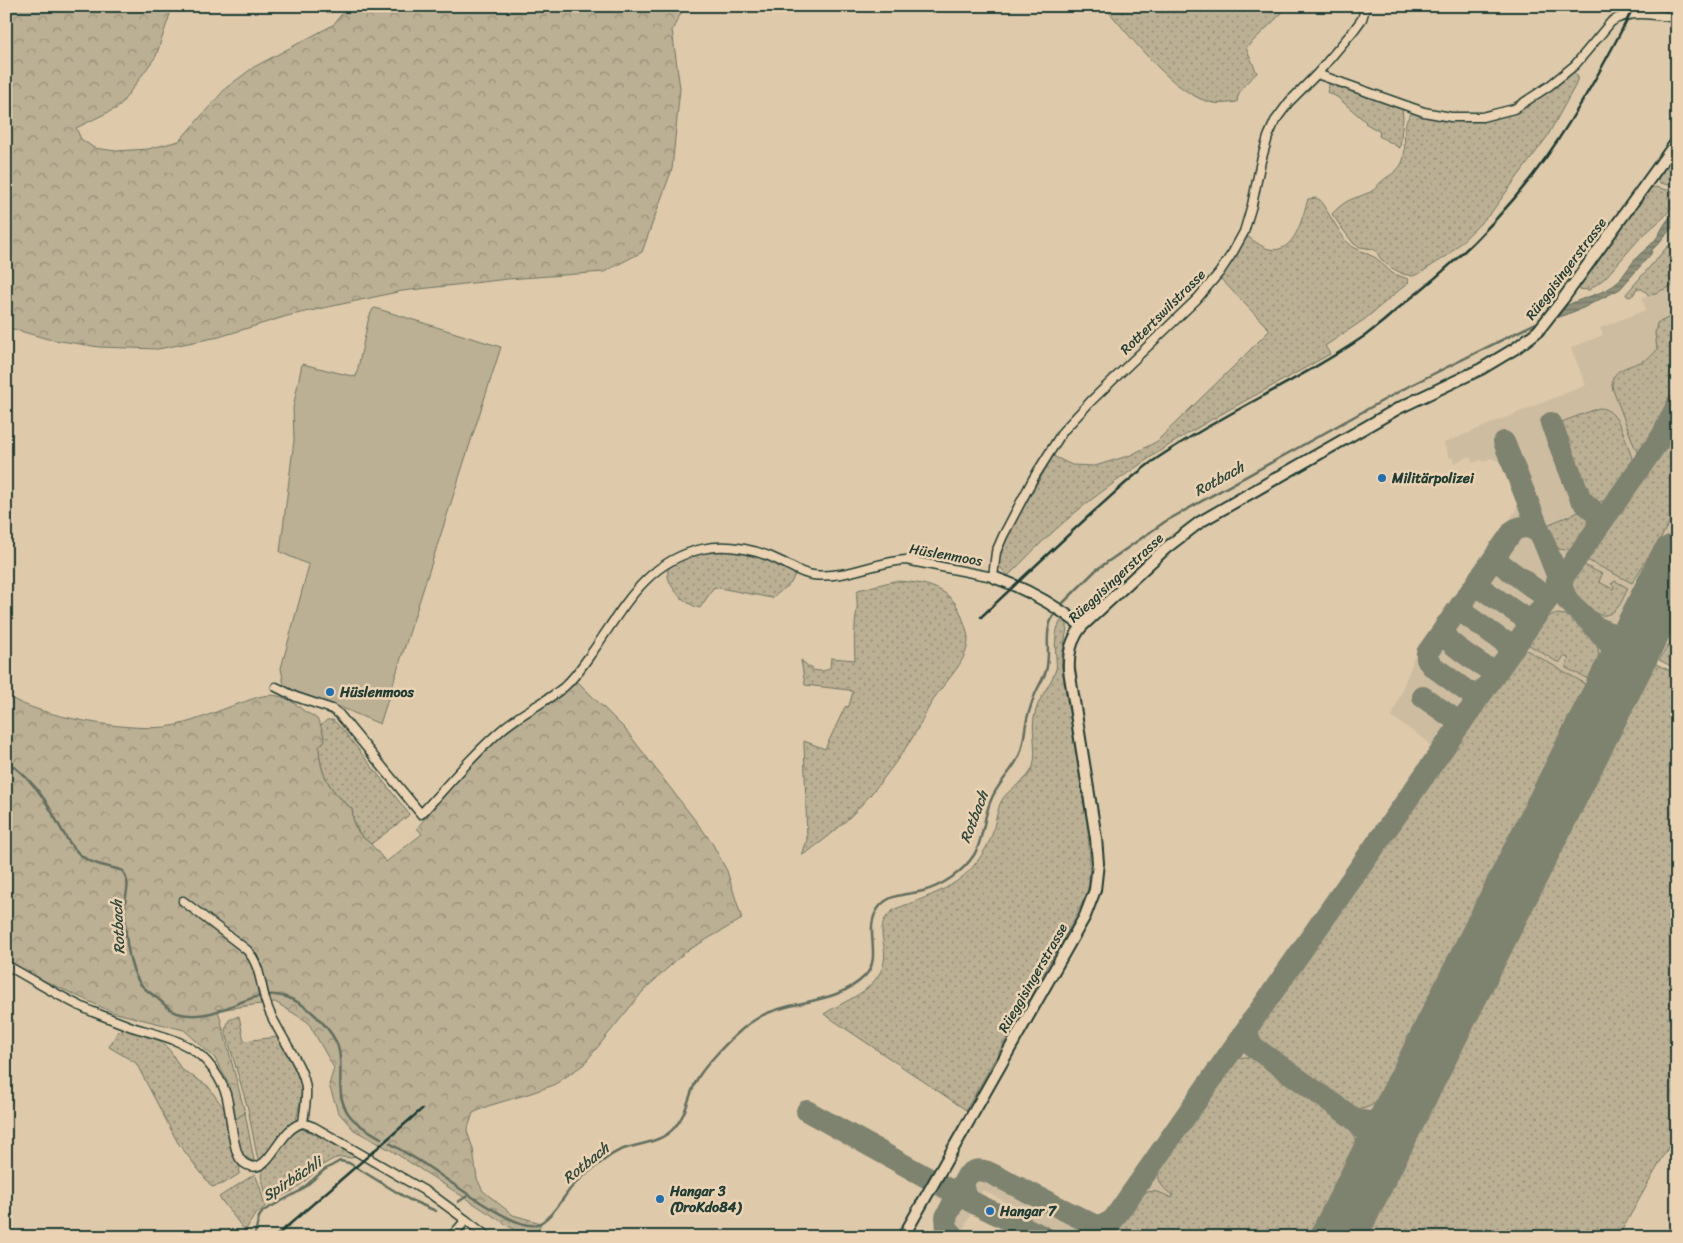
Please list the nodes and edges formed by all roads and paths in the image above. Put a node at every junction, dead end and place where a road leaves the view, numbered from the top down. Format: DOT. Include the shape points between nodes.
graph roads {
  1 [pos="1366,6"];
  2 [pos="1677,18"];
  3 [pos="1317,74"];
  4 [pos="1677,141"];
  5 [pos="992,577"];
  6 [pos="1082,626"];
  7 [pos="276,687"];
  8 [pos="183,901"];
  9 [pos="6,964"];
  10 [pos="303,1124"];
  11 [pos="466,1220"];
  12 [pos="451,1237"];
  13 [pos="488,1237"];
  14 [pos="903,1237"];
  1 -- 3 [label="street, Rottertswilstrasse" via="1362,20"];
  2 -- 3 [label="street" via="1637,14 1618,16 1575,65 1527,102 1514,109 1482,117 1451,117 1424,112"];
  3 -- 5 [label="street, Rottertswilstrasse" via="1275,121 1261,161 1244,232 1233,252 1197,299 1063,430 1003,536 996,552"];
  4 -- 6 [label="main road, Rüeggisingerstrasse" via="1563,299 1529,339 1481,369 1399,408 1200,522 1166,548"];
  5 -- 6 [label="main road, Hüslenmoos" via="1011,583"];
  5 -- 7 [label="street, Hüslenmoos" via="906,560 842,575 811,575 756,552 733,547 703,548 682,555 648,576 565,686 505,727 421,814 339,714"];
  6 -- 14 [label="main road, Rüeggisingerstrasse" via="1073,638 1068,656 1096,838 1095,890 1085,916"];
  8 -- 10 [label="street" via="247,950 255,961 266,1005 302,1072 306,1089"];
  9 -- 10 [label="street" via="90,1011 179,1042 198,1053 223,1086 238,1155 246,1164 261,1166 287,1132"];
  10 -- 11 [label="street" via="314,1126 432,1194"];
  11 -- 12 [label="street"];
  11 -- 13 [label="street"];
}
